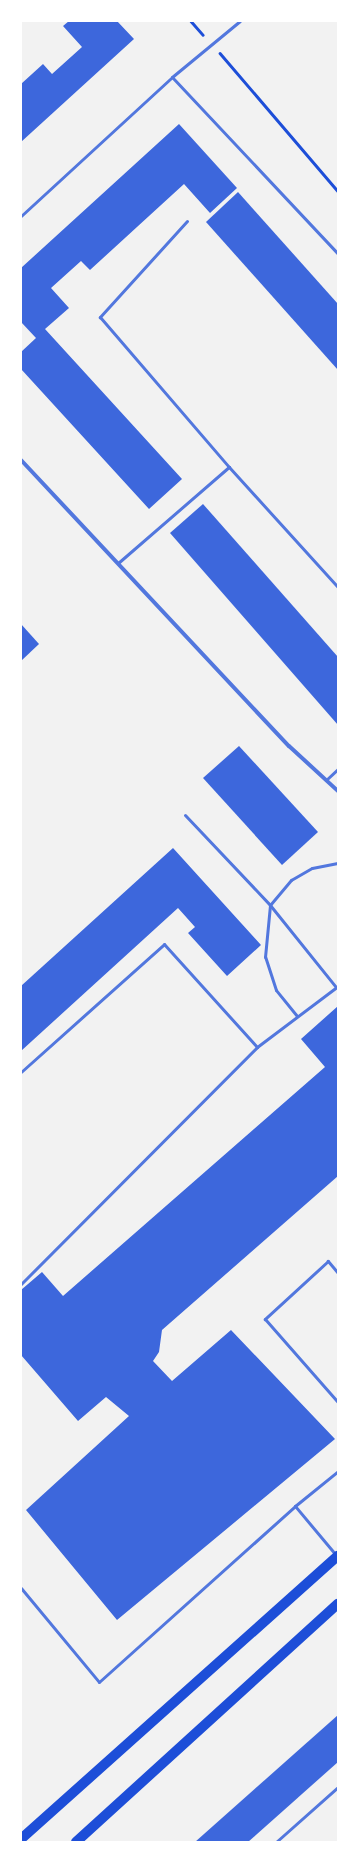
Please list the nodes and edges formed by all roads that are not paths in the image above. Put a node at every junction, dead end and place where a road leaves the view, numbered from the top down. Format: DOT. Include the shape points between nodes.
graph roads {
  1 [pos="240,21"];
  2 [pos="172,77"];
  3 [pos="21,216"];
  4 [pos="187,221"];
  5 [pos="338,254"];
  6 [pos="21,460"];
  7 [pos="229,467"];
  8 [pos="118,563"];
  9 [pos="338,587"];
  10 [pos="338,769"];
  11 [pos="326,780"];
  12 [pos="338,791"];
  13 [pos="185,815"];
  14 [pos="338,863"];
  15 [pos="270,905"];
  16 [pos="337,986"];
  17 [pos="297,1016"];
  18 [pos="258,1047"];
  19 [pos="21,1072"];
  20 [pos="338,1273"];
  21 [pos="21,1284"];
  22 [pos="338,1402"];
  23 [pos="338,1471"];
  24 [pos="295,1506"];
  25 [pos="338,1557"];
  26 [pos="21,1588"];
  27 [pos="338,1604"];
  28 [pos="338,1787"];
  29 [pos="21,1839"];
  30 [pos="76,1842"];
  31 [pos="276,1842"];
  1 -- 2 [label="lane"];
  2 -- 3 [label="lane"];
  2 -- 5 [label="lane"];
  4 -- 7 [label="lane" via="100,317"];
  6 -- 8 [label="street"];
  7 -- 8 [label="lane"];
  7 -- 9 [label="lane"];
  8 -- 11 [label="street" via="289,746"];
  10 -- 11 [label="lane"];
  11 -- 12 [label="street"];
  13 -- 15 [label="lane"];
  14 -- 15 [label="lane" via="312,868 291,880"];
  15 -- 16 [label="lane"];
  15 -- 17 [label="lane" via="265,957 276,990"];
  16 -- 17 [label="lane"];
  17 -- 18 [label="lane"];
  18 -- 19 [label="lane" via="164,944"];
  18 -- 21 [label="lane"];
  20 -- 22 [label="lane" via="328,1261 265,1319"];
  23 -- 24 [label="lane"];
  24 -- 25 [label="lane"];
  24 -- 26 [label="lane" via="99,1682"];
  25 -- 29 [label="main road"];
  27 -- 30 [label="main road"];
  28 -- 31 [label="lane"];
}
